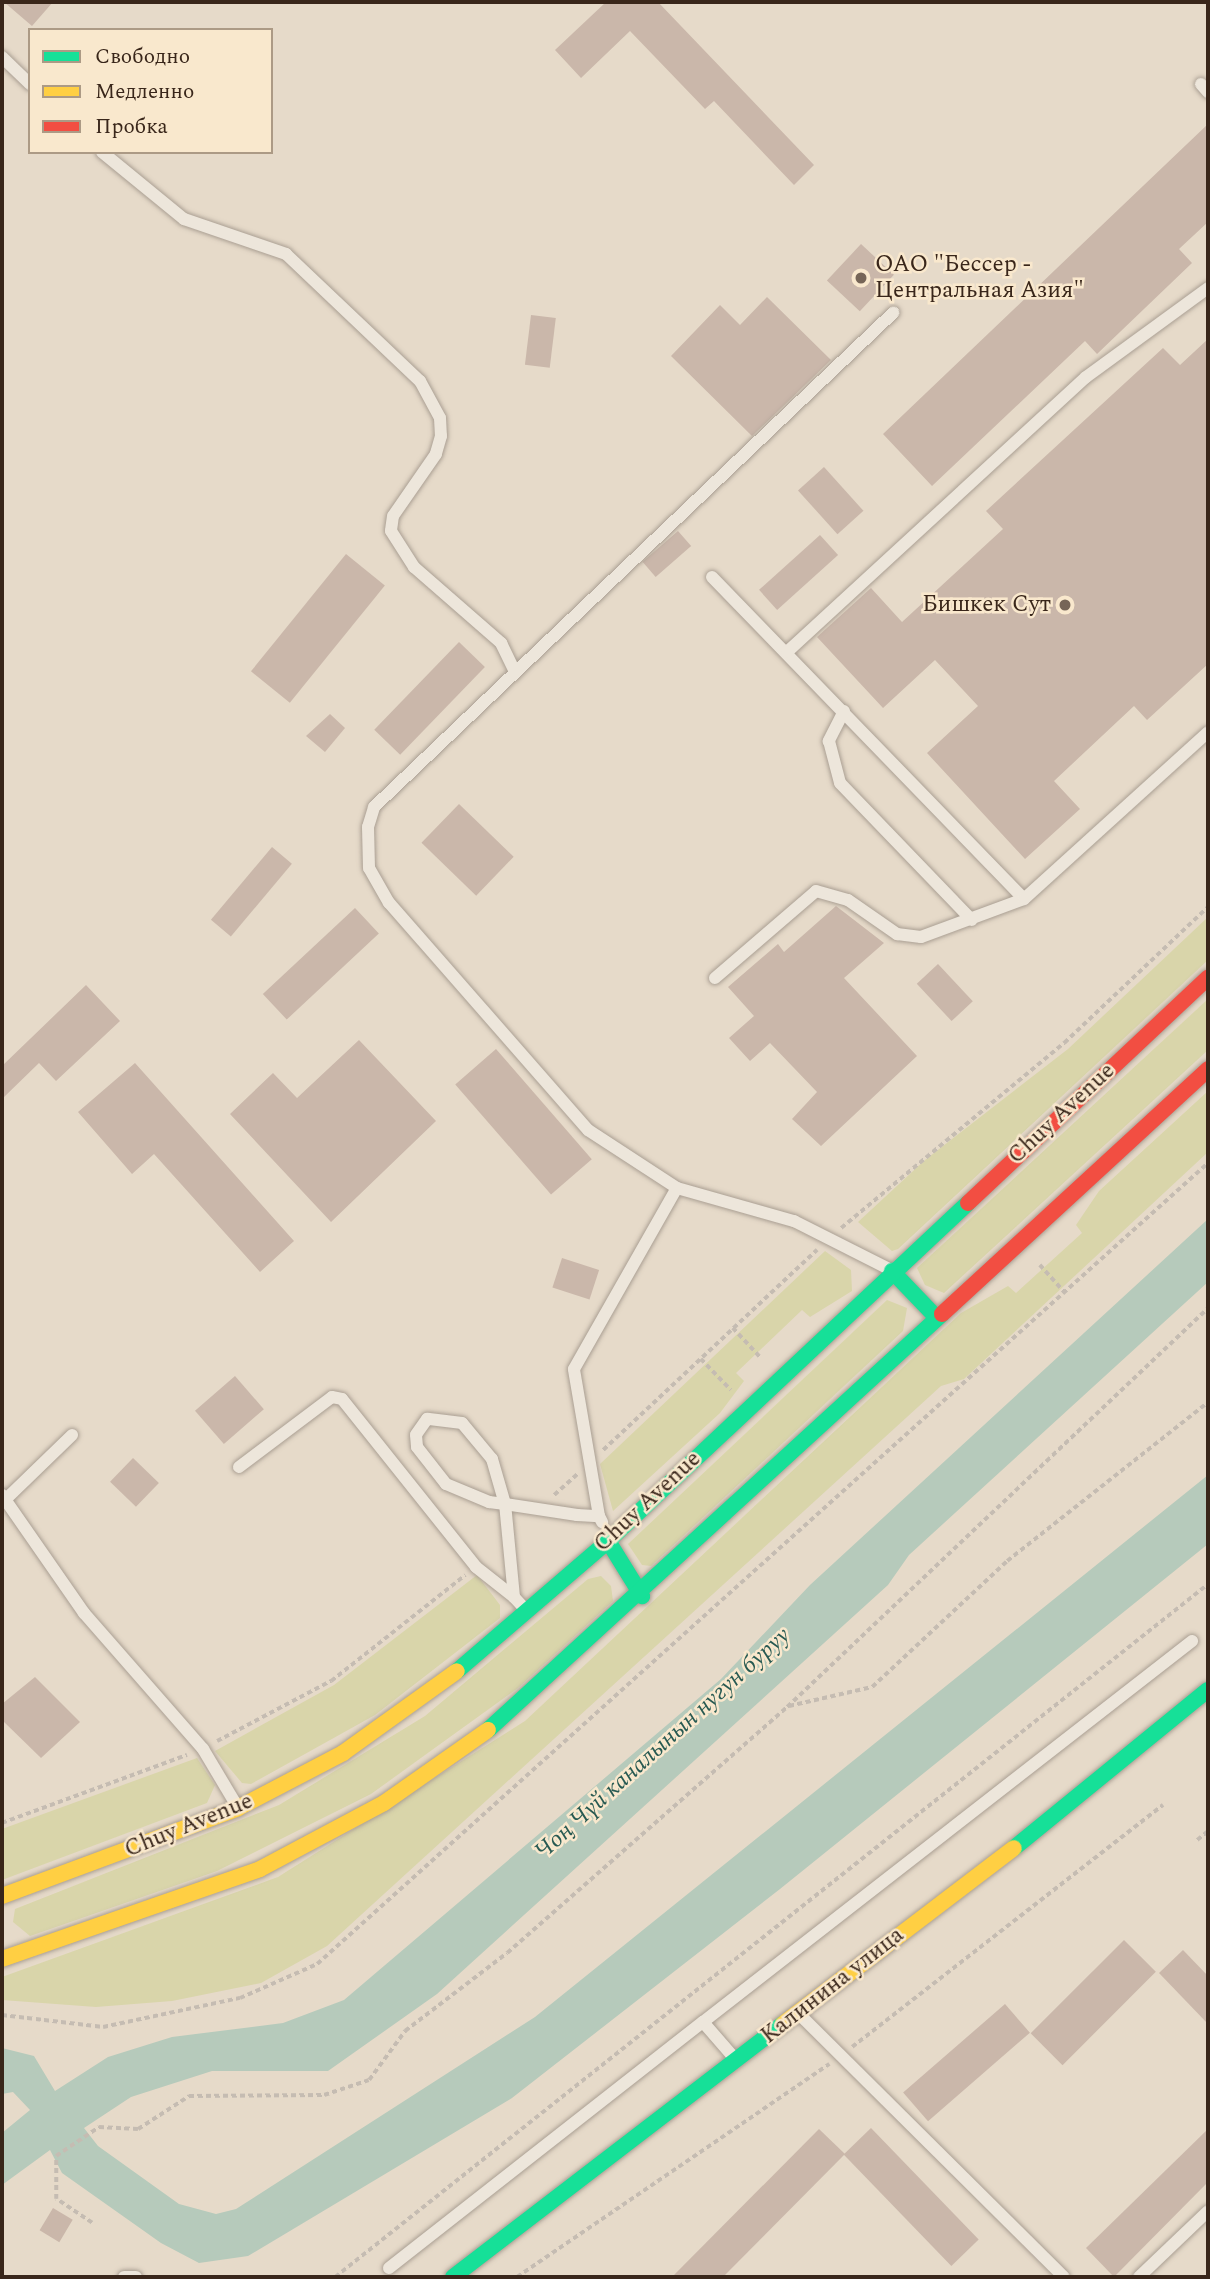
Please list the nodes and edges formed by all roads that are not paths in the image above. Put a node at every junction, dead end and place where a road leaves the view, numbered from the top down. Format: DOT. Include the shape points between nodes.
graph roads {
  1 [pos="2,57"];
  2 [pos="28,82"];
  3 [pos="104,154"];
  4 [pos="1208,288"];
  5 [pos="893,313"];
  6 [pos="712,577"];
  7 [pos="787,652"];
  8 [pos="515,672"];
  9 [pos="844,711"];
  10 [pos="1208,732"];
  11 [pos="1024,900"];
  12 [pos="972,920"];
  13 [pos="715,978"];
  14 [pos="1208,978"];
  15 [pos="1208,1069"];
  16 [pos="677,1188"];
  17 [pos="892,1270"];
  18 [pos="937,1318"];
  19 [pos="72,1435"];
  20 [pos="239,1468"];
  21 [pos="4,1497"];
  22 [pos="505,1504"];
  23 [pos="600,1516"];
  24 [pos="608,1541"];
  25 [pos="642,1596"];
  26 [pos="514,1597"];
  27 [pos="528,1613"];
  28 [pos="1192,1641"];
  29 [pos="1208,1690"];
  30 [pos="238,1808"];
  31 [pos="2,1896"];
  32 [pos="4,1953"];
  33 [pos="798,2013"];
  34 [pos="703,2022"];
  35 [pos="736,2061"];
  36 [pos="1208,2211"];
  37 [pos="389,2268"];
  38 [pos="124,2277"];
  39 [pos="136,2277"];
  40 [pos="453,2277"];
  41 [pos="1064,2277"];
  42 [pos="1139,2277"];
  1 -- 2 [label="lane"];
  3 -- 8 [label="lane" via="184,219 286,254 420,382 437,408 441,436 436,454 393,516 391,531 414,567 488,629"];
  4 -- 7 [label="lane" via="1086,377"];
  5 -- 8 [label="lane"];
  6 -- 7 [label="lane"];
  7 -- 9 [label="lane"];
  8 -- 16 [label="lane" via="374,807 365,848 369,868 389,903 588,1130"];
  9 -- 11 [label="lane"];
  9 -- 12 [label="lane" via="829,741 841,783"];
  10 -- 11 [label="lane"];
  11 -- 12 [label="lane"];
  12 -- 13 [label="lane" via="920,937 897,934 848,900 816,891"];
  14 -- 17 [label="main road, Chuy Avenue"];
  15 -- 18 [label="main road"];
  16 -- 17 [label="lane" via="831,1237"];
  16 -- 23 [label="lane" via="578,1356 573,1384"];
  17 -- 18 [label="main road"];
  17 -- 24 [label="main road, Chuy Avenue"];
  18 -- 25 [label="main road"];
  19 -- 21 [label="lane"];
  20 -- 26 [label="lane" via="332,1397 342,1399 476,1567"];
  21 -- 30 [label="lane" via="84,1613 203,1749"];
  22 -- 22 [label="lane" via="480,1439 446,1417 427,1419 416,1435 424,1461 446,1484"];
  22 -- 23 [label="lane"];
  22 -- 26 [label="lane"];
  23 -- 24 [label="lane"];
  24 -- 25 [label="main road"];
  24 -- 27 [label="main road, Chuy Avenue"];
  25 -- 32 [label="main road" via="505,1719 374,1809 260,1869"];
  26 -- 27 [label="lane"];
  27 -- 30 [label="main road, Chuy Avenue" via="396,1718"];
  28 -- 34 [label="lane"];
  29 -- 33 [label="main road, Калинина улица" via="1123,1764"];
  30 -- 31 [label="main road, Chuy Avenue"];
  33 -- 35 [label="main road, Калинина улица"];
  33 -- 41 [label="lane"];
  34 -- 35 [label="lane"];
  34 -- 37 [label="lane"];
  35 -- 40 [label="main road, Калинина улица"];
  36 -- 42 [label="lane"];
  38 -- 39 [label="lane"];
}
